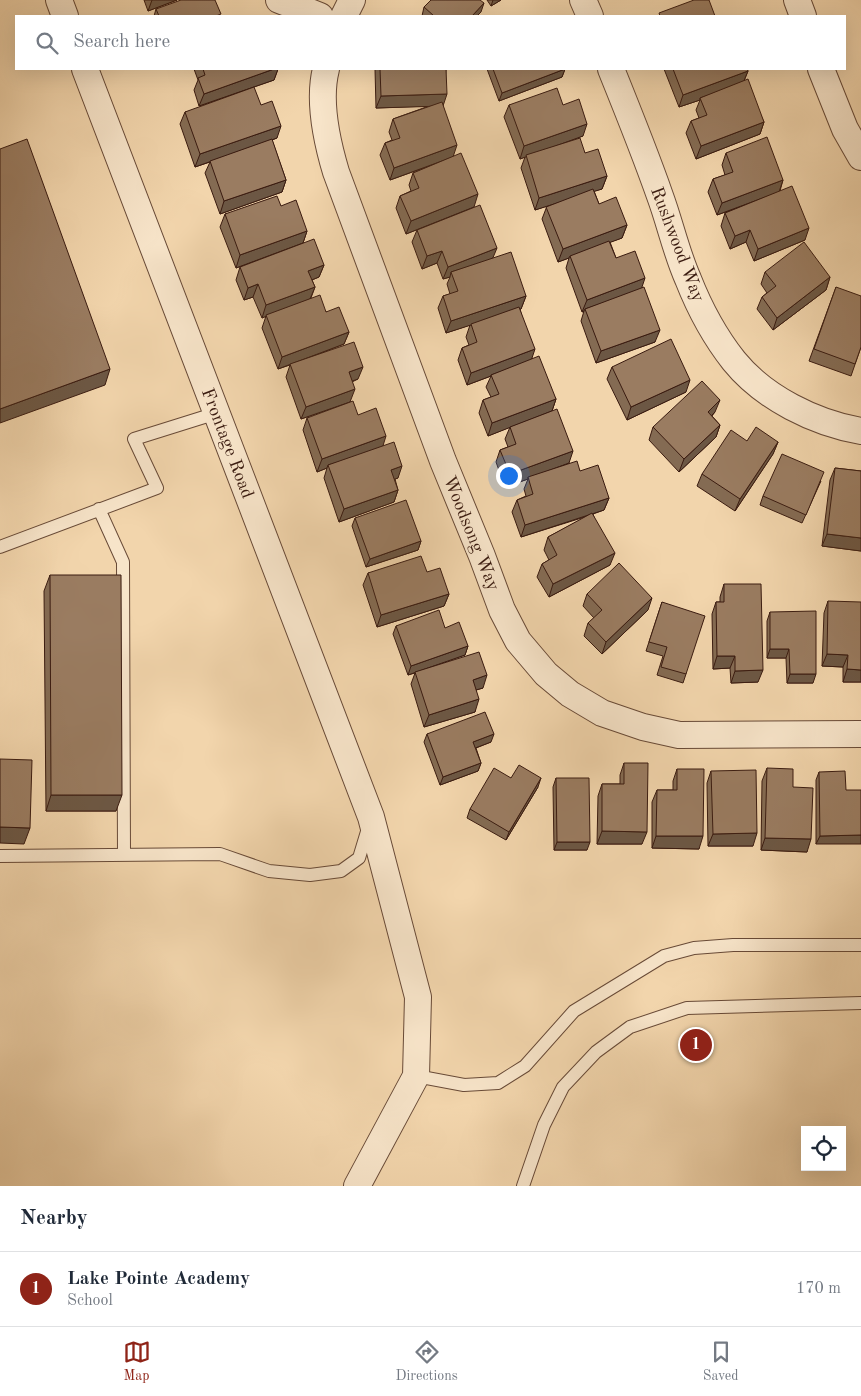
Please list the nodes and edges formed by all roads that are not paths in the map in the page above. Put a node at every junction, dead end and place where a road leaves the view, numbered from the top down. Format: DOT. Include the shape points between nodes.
graph roads {
  1 [pos="59,0"];
  2 [pos="279,0"];
  3 [pos="352,0"];
  4 [pos="583,0"];
  5 [pos="798,0"];
  6 [pos="65,15"];
  7 [pos="317,15"];
  8 [pos="344,15"];
  9 [pos="590,15"];
  10 [pos="803,15"];
  11 [pos="85,70"];
  12 [pos="326,70"];
  13 [pos="611,70"];
  14 [pos="821,70"];
  15 [pos="861,157"];
  16 [pos="216,414"];
  17 [pos="861,431"];
  18 [pos="99,510"];
  19 [pos="0,547"];
  20 [pos="861,734"];
  21 [pos="371,818"];
  22 [pos="124,855"];
  23 [pos="0,856"];
  24 [pos="861,945"];
  25 [pos="861,1003"];
  26 [pos="416,1076"];
  27 [pos="357,1186"];
  28 [pos="523,1186"];
  1 -- 6 [label="street"];
  2 -- 7 [label="street"];
  3 -- 8 [label="street"];
  4 -- 9 [label="street"];
  5 -- 10 [label="street"];
  11 -- 16 [label="street, Frontage Road"];
  12 -- 20 [label="street, Woodsong Way" via="326,127 336,172 443,461 502,610 518,641 546,674 570,694 602,713 643,727 679,734"];
  13 -- 17 [label="street, Rushwood Way" via="660,196 687,278 714,332 734,361 785,403 816,418"];
  14 -- 15 [label="street" via="845,129"];
  16 -- 18 [label="lane" via="134,439 157,488"];
  16 -- 21 [label="street, Frontage Road"];
  18 -- 19 [label="lane"];
  18 -- 22 [label="lane" via="123,562"];
  21 -- 22 [label="lane" via="359,858 341,871 310,875 269,871 220,854"];
  21 -- 26 [label="street, Frontage Road" via="418,997"];
  22 -- 23 [label="lane"];
  24 -- 26 [label="lane" via="733,945 694,948 664,956 574,1011 525,1066 498,1083 464,1085"];
  25 -- 28 [label="lane" via="687,1008 630,1027 596,1052 563,1087 544,1125"];
  26 -- 27 [label="street"];
}
